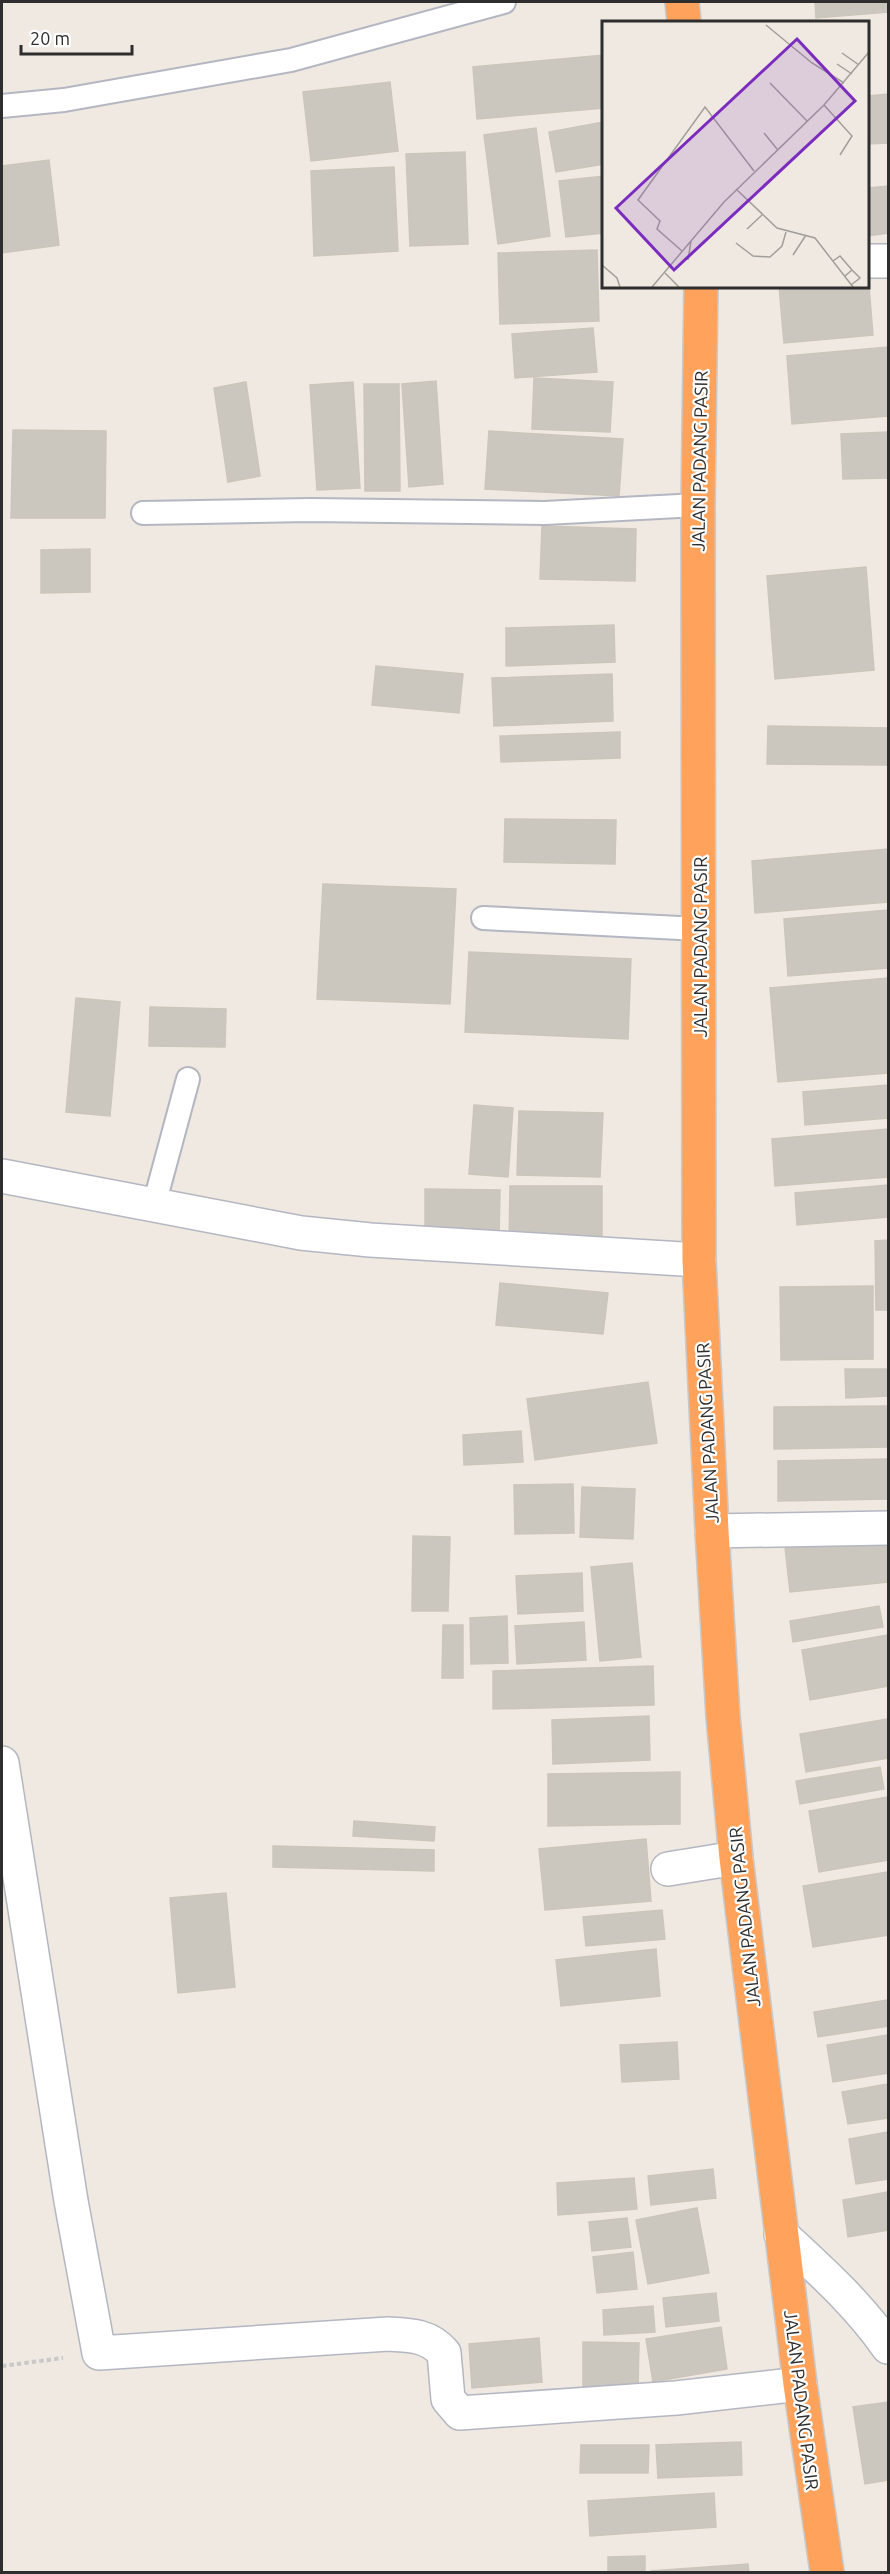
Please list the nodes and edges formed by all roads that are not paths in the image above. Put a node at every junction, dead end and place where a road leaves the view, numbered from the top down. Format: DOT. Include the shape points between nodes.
graph roads {
  1 [pos="504,2"];
  2 [pos="682,2"];
  3 [pos="684,21"];
  4 [pos="2,106"];
  5 [pos="869,261"];
  6 [pos="888,261"];
  7 [pos="701,288"];
  8 [pos="698,505"];
  9 [pos="142,513"];
  10 [pos="483,918"];
  11 [pos="699,929"];
  12 [pos="188,1078"];
  13 [pos="2,1176"];
  14 [pos="154,1205"];
  15 [pos="699,1260"];
  16 [pos="888,1528"];
  17 [pos="712,1532"];
  18 [pos="2,1763"];
  19 [pos="736,1858"];
  20 [pos="668,1869"];
  21 [pos="781,2234"];
  22 [pos="888,2347"];
  23 [pos="800,2384"];
  24 [pos="827,2572"];
  1 -- 4 [label="lane" via="291,60 64,100"];
  2 -- 3 [label="highway"];
  5 -- 6 [label="street"];
  7 -- 8 [label="highway, JALAN PADANG PASIR"];
  8 -- 9 [label="lane" via="545,513"];
  8 -- 11 [label="highway, JALAN PADANG PASIR"];
  10 -- 11 [label="lane"];
  11 -- 15 [label="highway, JALAN PADANG PASIR"];
  12 -- 14 [label="lane"];
  13 -- 14 [label="street"];
  14 -- 15 [label="street" via="301,1233 370,1240"];
  15 -- 17 [label="highway, JALAN PADANG PASIR"];
  16 -- 17 [label="street"];
  17 -- 19 [label="highway, JALAN PADANG PASIR"];
  18 -- 23 [label="street" via="99,2353 413,2335 444,2353 448,2399 460,2413 676,2398"];
  19 -- 20 [label="street"];
  19 -- 21 [label="highway, JALAN PADANG PASIR"];
  21 -- 22 [label="street" via="848,2296"];
  21 -- 23 [label="highway, JALAN PADANG PASIR"];
  23 -- 24 [label="highway, JALAN PADANG PASIR"];
}
